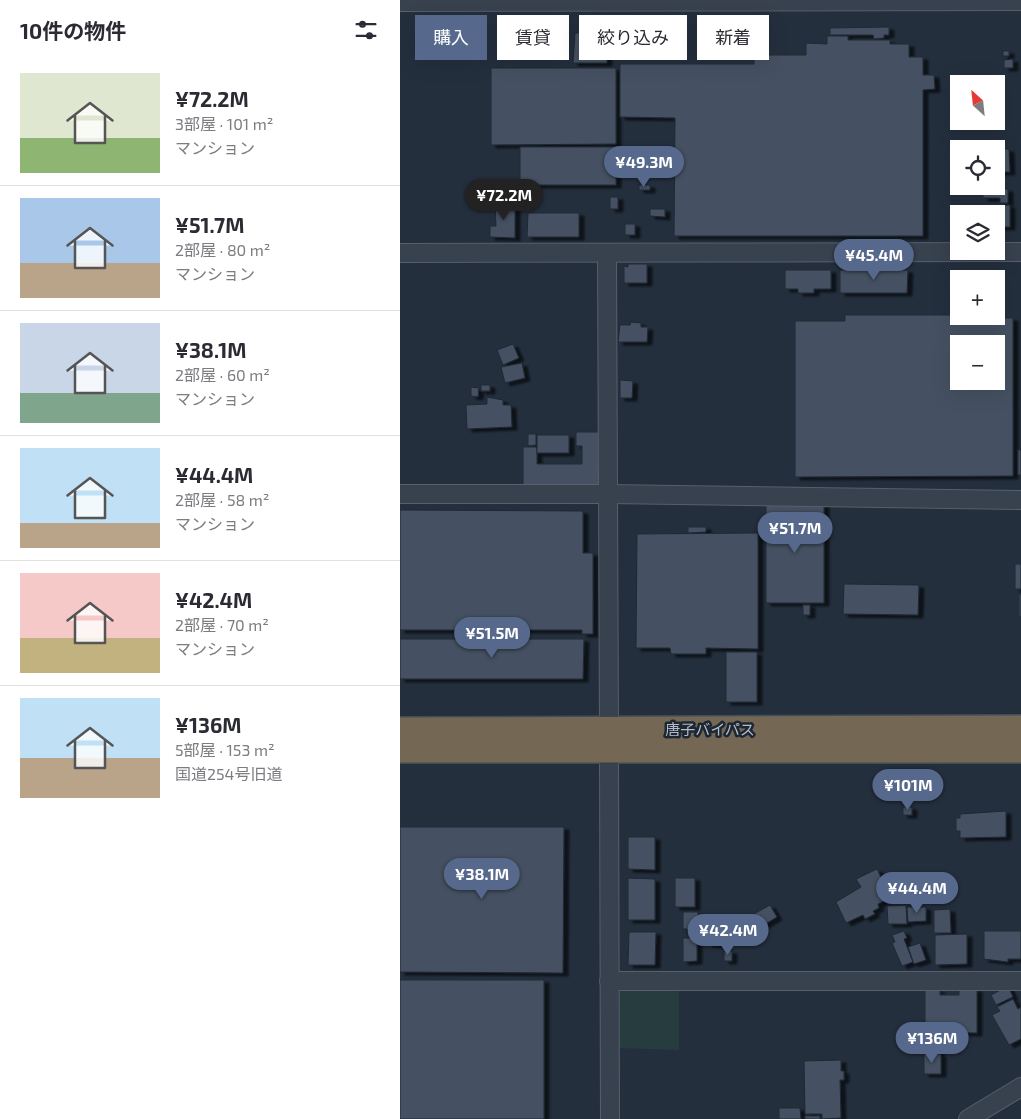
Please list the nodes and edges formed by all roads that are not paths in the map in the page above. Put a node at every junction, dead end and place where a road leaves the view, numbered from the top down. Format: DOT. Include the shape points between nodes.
graph roads {
  1 [pos="847,0"];
  2 [pos="400,2"];
  3 [pos="1021,2"];
  4 [pos="1021,252"];
  5 [pos="400,253"];
  6 [pos="607,254"];
  7 [pos="400,494"];
  8 [pos="608,494"];
  9 [pos="1021,500"];
  10 [pos="1021,728"];
  11 [pos="400,730"];
  12 [pos="609,740"];
  13 [pos="400,750"];
  14 [pos="1021,750"];
  15 [pos="609,981"];
  16 [pos="1021,981"];
  17 [pos="1021,1087"];
  18 [pos="610,1119"];
  19 [pos="968,1119"];
  1 -- 2 [label="street"];
  1 -- 3 [label="street"];
  4 -- 6 [label="street"];
  5 -- 6 [label="street"];
  6 -- 8 [label="street"];
  7 -- 8 [label="street"];
  8 -- 9 [label="street"];
  8 -- 12 [label="street"];
  10 -- 12 [label="highway, 唐子バイパス"];
  11 -- 12 [label="highway, 唐子バイパス"];
  12 -- 13 [label="highway, 唐子バイパス"];
  12 -- 14 [label="highway, 唐子バイパス"];
  12 -- 15 [label="street"];
  15 -- 16 [label="street"];
  15 -- 18 [label="street"];
  17 -- 19 [label="street"];
}
